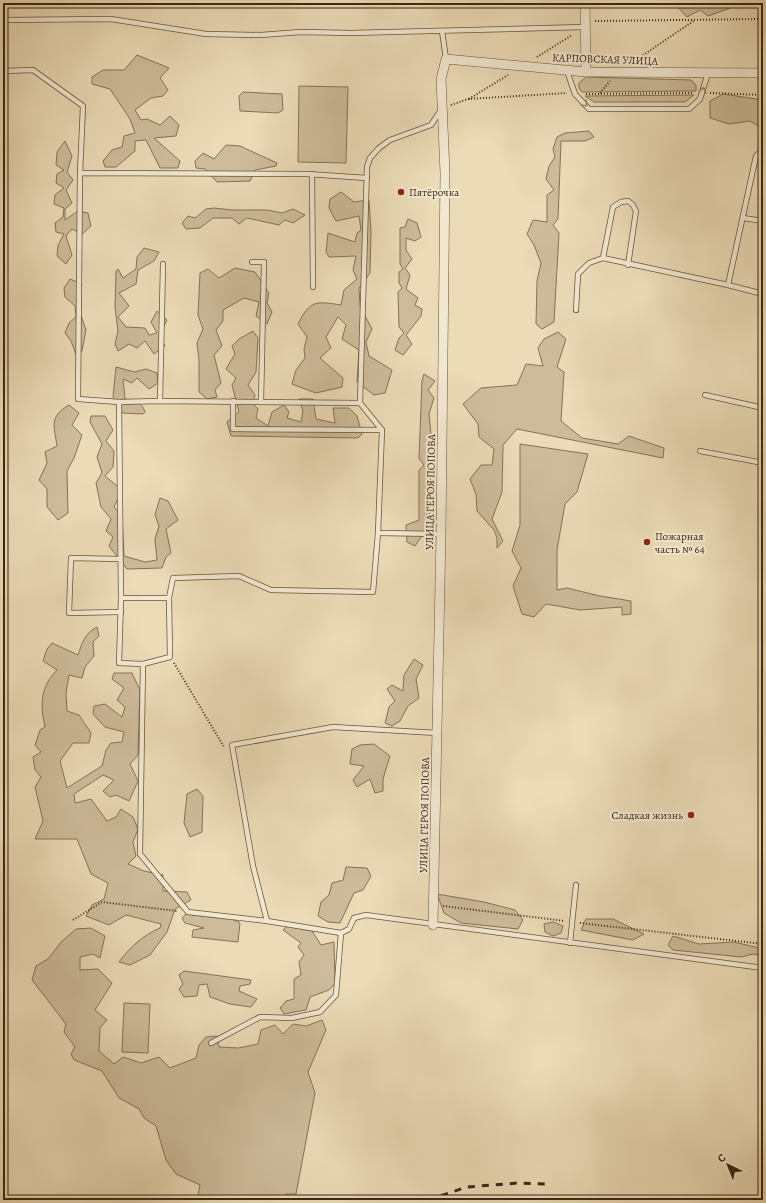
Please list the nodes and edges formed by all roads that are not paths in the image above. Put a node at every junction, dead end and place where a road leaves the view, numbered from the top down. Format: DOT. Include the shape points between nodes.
graph roads {
  1 [pos="585,3"];
  2 [pos="3,20"];
  3 [pos="584,28"];
  4 [pos="442,31"];
  5 [pos="446,59"];
  6 [pos="3,71"];
  7 [pos="567,71"];
  8 [pos="586,72"];
  9 [pos="708,73"];
  10 [pos="763,73"];
  11 [pos="442,108"];
  12 [pos="763,149"];
  13 [pos="80,173"];
  14 [pos="312,174"];
  15 [pos="366,178"];
  16 [pos="743,218"];
  17 [pos="763,221"];
  18 [pos="603,258"];
  19 [pos="252,262"];
  20 [pos="163,264"];
  21 [pos="628,265"];
  22 [pos="728,285"];
  23 [pos="313,287"];
  24 [pos="763,294"];
  25 [pos="576,310"];
  26 [pos="705,395"];
  27 [pos="160,401"];
  28 [pos="233,401"];
  29 [pos="119,402"];
  30 [pos="261,402"];
  31 [pos="360,403"];
  32 [pos="763,408"];
  33 [pos="382,430"];
  34 [pos="700,451"];
  35 [pos="763,463"];
  36 [pos="378,533"];
  37 [pos="442,534"];
  38 [pos="120,559"];
  39 [pos="121,598"];
  40 [pos="169,598"];
  41 [pos="121,612"];
  42 [pos="143,664"];
  43 [pos="437,733"];
  44 [pos="576,885"];
  45 [pos="267,921"];
  46 [pos="433,925"];
  47 [pos="342,933"];
  48 [pos="570,943"];
  49 [pos="763,968"];
  50 [pos="211,1043"];
  1 -- 3 [label="street"];
  2 -- 4 [label="lane" via="111,19 206,34"];
  3 -- 4 [label="lane"];
  3 -- 8 [label="street"];
  4 -- 5 [label="lane"];
  5 -- 7 [label="street, КАРПОВСКАЯ УЛИЦА"];
  5 -- 11 [label="street, УЛИЦА ГЕРОЯ ПОПОВА" via="441,80"];
  6 -- 13 [label="lane" via="33,70 83,106"];
  7 -- 8 [label="street, КАРПОВСКАЯ УЛИЦА"];
  7 -- 9 [label="lane, one-way" via="575,94 589,109 689,109 700,99"];
  8 -- 9 [label="street, КАРПОВСКАЯ УЛИЦА"];
  9 -- 10 [label="street, КАРПОВСКАЯ УЛИЦА"];
  11 -- 15 [label="lane" via="430,125 390,140 378,148 370,158"];
  11 -- 37 [label="street, УЛИЦА ГЕРОЯ ПОПОВА" via="445,173"];
  12 -- 16 [label="lane" via="756,156"];
  13 -- 14 [label="lane"];
  13 -- 29 [label="lane" via="78,399"];
  14 -- 15 [label="lane"];
  14 -- 23 [label="lane"];
  15 -- 31 [label="lane"];
  16 -- 17 [label="lane"];
  16 -- 22 [label="lane"];
  18 -- 21 [label="lane"];
  18 -- 21 [label="lane" via="613,207 621,202 628,202 634,205 636,211"];
  18 -- 25 [label="lane" via="589,263 578,274"];
  19 -- 30 [label="lane" via="264,262"];
  20 -- 27 [label="lane"];
  21 -- 22 [label="lane"];
  22 -- 24 [label="lane"];
  26 -- 32 [label="lane"];
  27 -- 28 [label="lane"];
  27 -- 29 [label="lane"];
  28 -- 30 [label="lane"];
  28 -- 33 [label="lane" via="233,429"];
  29 -- 38 [label="lane"];
  30 -- 31 [label="lane"];
  31 -- 33 [label="lane"];
  33 -- 36 [label="lane"];
  34 -- 35 [label="lane"];
  36 -- 37 [label="lane"];
  36 -- 40 [label="lane" via="373,592 271,590 239,576 232,576 173,578"];
  37 -- 43 [label="street, УЛИЦА ГЕРОЯ ПОПОВА"];
  38 -- 39 [label="lane"];
  38 -- 41 [label="lane" via="71,558 69,613"];
  39 -- 40 [label="lane"];
  39 -- 41 [label="lane"];
  40 -- 42 [label="lane" via="170,657"];
  41 -- 42 [label="lane" via="119,663"];
  42 -- 45 [label="lane" via="140,854 188,912"];
  43 -- 45 [label="lane" via="333,728 232,745 253,866"];
  43 -- 46 [label="street, УЛИЦА ГЕРОЯ ПОПОВА"];
  44 -- 48 [label="lane"];
  45 -- 47 [label="lane"];
  46 -- 47 [label="lane" via="366,915 354,918 349,929"];
  46 -- 48 [label="lane"];
  47 -- 50 [label="lane" via="336,995 320,1012 292,1018 260,1017"];
  48 -- 49 [label="lane"];
}
